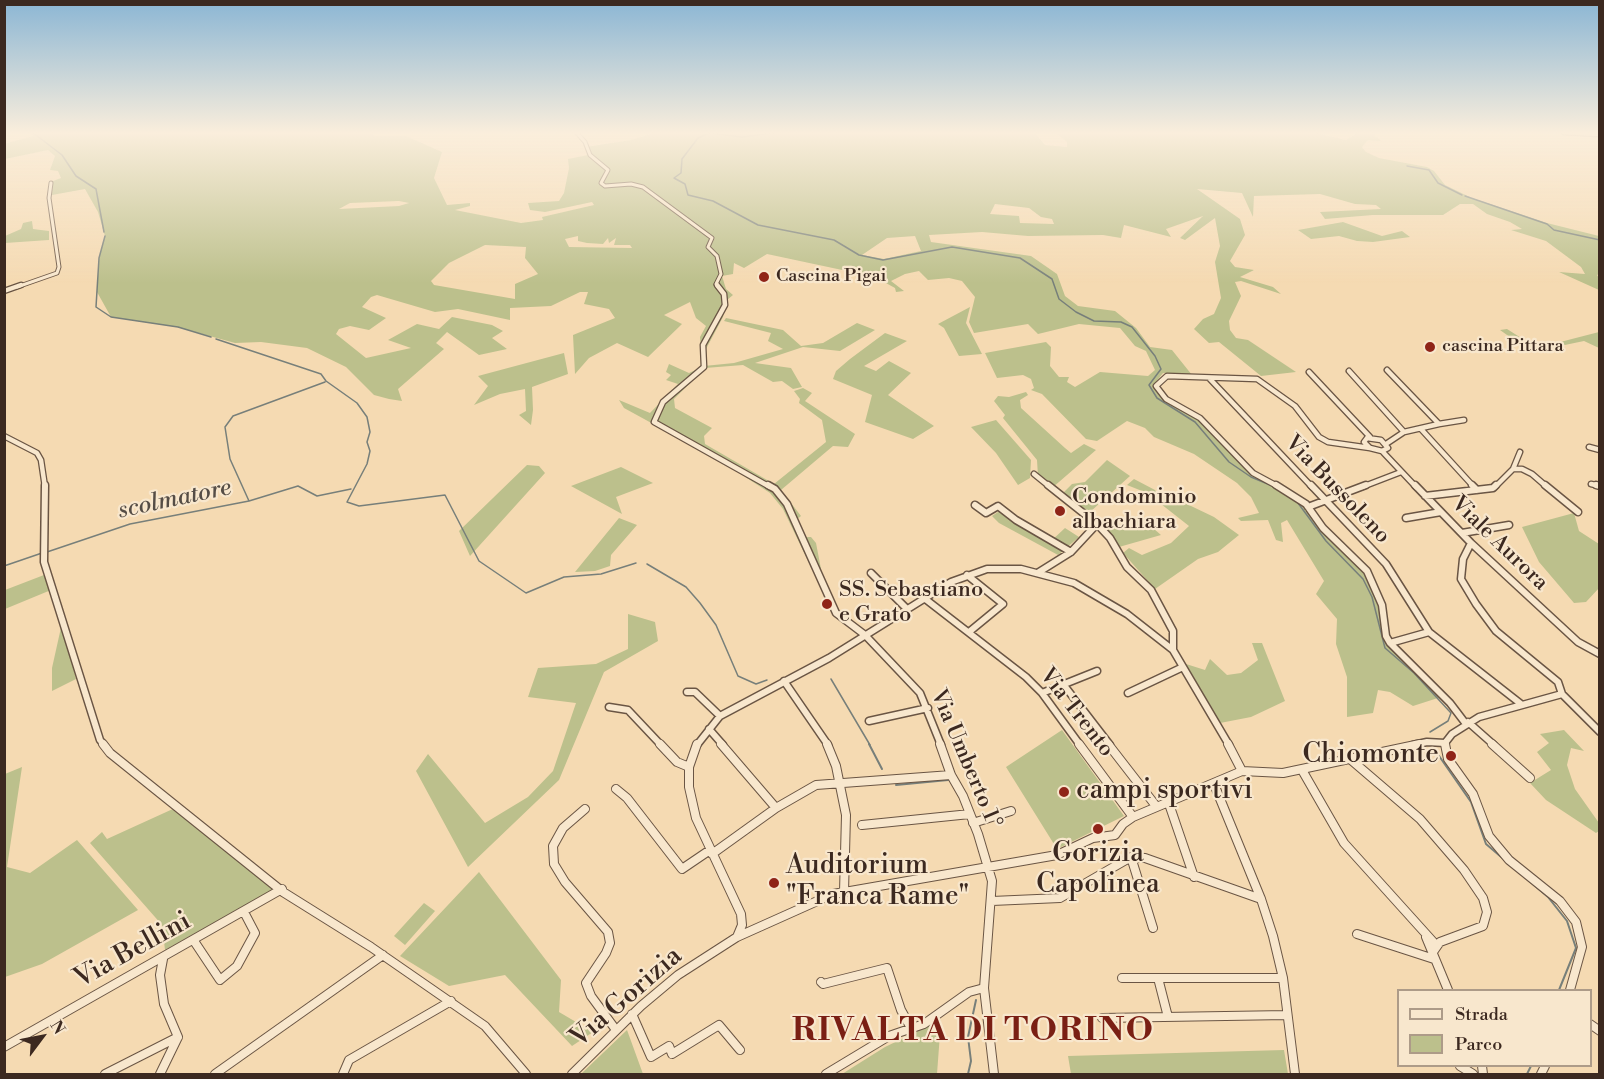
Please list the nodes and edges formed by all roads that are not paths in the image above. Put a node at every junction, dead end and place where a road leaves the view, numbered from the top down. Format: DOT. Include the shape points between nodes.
graph roads {
  1 [pos="601,182"];
  2 [pos="51,183"];
  3 [pos="4,291"];
  4 [pos="1387,370"];
  5 [pos="1349,371"];
  6 [pos="1309,372"];
  7 [pos="1210,379"];
  8 [pos="1464,420"];
  9 [pos="1439,424"];
  10 [pos="1421,429"];
  11 [pos="1404,432"];
  12 [pos="4,436"];
  13 [pos="1370,437"];
  14 [pos="1386,444"];
  15 [pos="1589,447"];
  16 [pos="1370,448"];
  17 [pos="1599,450"];
  18 [pos="1382,452"];
  19 [pos="1520,452"];
  20 [pos="1513,469"];
  21 [pos="1401,472"];
  22 [pos="1034,474"];
  23 [pos="1591,484"];
  24 [pos="1599,486"];
  25 [pos="1477,490"];
  26 [pos="1425,496"];
  27 [pos="1325,501"];
  28 [pos="975,505"];
  29 [pos="1308,507"];
  30 [pos="1441,512"];
  31 [pos="1578,512"];
  32 [pos="1406,518"];
  33 [pos="1097,524"];
  34 [pos="1509,525"];
  35 [pos="1462,533"];
  36 [pos="1471,543"];
  37 [pos="1071,552"];
  38 [pos="1039,572"];
  39 [pos="871,573"];
  40 [pos="967,575"];
  41 [pos="924,598"];
  42 [pos="907,609"];
  43 [pos="969,632"];
  44 [pos="1429,632"];
  45 [pos="865,635"];
  46 [pos="1390,643"];
  47 [pos="1173,650"];
  48 [pos="1599,654"];
  49 [pos="1183,667"];
  50 [pos="1096,671"];
  51 [pos="784,681"];
  52 [pos="1063,684"];
  53 [pos="687,692"];
  54 [pos="1042,693"];
  55 [pos="1128,693"];
  56 [pos="1562,694"];
  57 [pos="1521,704"];
  58 [pos="609,707"];
  59 [pos="928,708"];
  60 [pos="720,716"];
  61 [pos="869,721"];
  62 [pos="1467,723"];
  63 [pos="709,729"];
  64 [pos="1599,732"];
  65 [pos="1445,743"];
  66 [pos="1350,759"];
  67 [pos="689,767"];
  68 [pos="1302,770"];
  69 [pos="1242,771"];
  70 [pos="951,775"];
  71 [pos="1530,778"];
  72 [pos="839,782"];
  73 [pos="1214,784"];
  74 [pos="616,789"];
  75 [pos="1168,801"];
  76 [pos="1156,806"];
  77 [pos="776,808"];
  78 [pos="585,809"];
  79 [pos="1011,812"];
  80 [pos="970,813"];
  81 [pos="1133,817"];
  82 [pos="974,823"];
  83 [pos="862,825"];
  84 [pos="711,852"];
  85 [pos="1131,857"];
  86 [pos="988,866"];
  87 [pos="1194,877"];
  88 [pos="282,890"];
  89 [pos="844,892"];
  90 [pos="1261,899"];
  91 [pos="992,901"];
  92 [pos="244,912"];
  93 [pos="1153,928"];
  94 [pos="1357,934"];
  95 [pos="737,937"];
  96 [pos="194,941"];
  97 [pos="1435,952"];
  98 [pos="383,955"];
  99 [pos="163,958"];
  100 [pos="1122,978"];
  101 [pos="1158,978"];
  102 [pos="1283,978"];
  103 [pos="821,982"];
  104 [pos="984,988"];
  105 [pos="1448,989"];
  106 [pos="1570,989"];
  107 [pos="451,1001"];
  108 [pos="632,1014"];
  109 [pos="1287,1015"];
  110 [pos="1168,1017"];
  111 [pos="1102,1018"];
  112 [pos="911,1028"];
  113 [pos="616,1030"];
  114 [pos="178,1037"];
  115 [pos="4,1047"];
  116 [pos="740,1050"];
  117 [pos="105,1074"];
  118 [pos="160,1074"];
  119 [pos="215,1074"];
  120 [pos="343,1074"];
  121 [pos="526,1074"];
  122 [pos="572,1074"];
  123 [pos="826,1074"];
  124 [pos="994,1074"];
  125 [pos="1295,1074"];
  1 -- 45 [label="street, Via Umberto 1°" via="605,186 643,187 712,238 708,247 717,256 721,274 716,284 724,294 725,305 703,345 704,368 663,402 654,422 775,489 787,504 836,613"];
  2 -- 3 [label="street" via="57,273"];
  4 -- 9 [label="street"];
  5 -- 11 [label="street"];
  6 -- 13 [label="street"];
  7 -- 16 [label="street" via="1257,379 1295,406 1319,437"];
  7 -- 27 [label="street, Via Bussoleno"];
  7 -- 29 [label="street" via="1167,375 1156,386 1161,394 1200,418 1253,473 1295,495"];
  8 -- 9 [label="street"];
  9 -- 10 [label="street"];
  10 -- 11 [label="street"];
  10 -- 25 [label="street"];
  11 -- 14 [label="street"];
  12 -- 88 [label="street" via="37,453 41,460 45,487 44,554 100,740"];
  13 -- 14 [label="street"];
  13 -- 16 [label="street" via="1364,441"];
  14 -- 18 [label="street" via="1388,448"];
  15 -- 17 [label="street"];
  16 -- 18 [label="street"];
  18 -- 21 [label="street, Viale Aurora"];
  19 -- 20 [label="street"];
  20 -- 25 [label="street" via="1493,488"];
  20 -- 31 [label="street" via="1532,474"];
  21 -- 26 [label="street, Viale Aurora"];
  21 -- 27 [label="street"];
  22 -- 33 [label="street"];
  23 -- 24 [label="street"];
  25 -- 26 [label="street"];
  26 -- 30 [label="street, Viale Aurora"];
  27 -- 29 [label="street"];
  27 -- 44 [label="street, Via Bussoleno" via="1386,564"];
  28 -- 37 [label="street" via="986,513 998,506"];
  29 -- 46 [label="street" via="1373,581"];
  30 -- 32 [label="street"];
  30 -- 35 [label="street, Viale Aurora"];
  33 -- 37 [label="street"];
  33 -- 47 [label="street" via="1163,608 1173,631"];
  34 -- 35 [label="street"];
  35 -- 36 [label="street, Viale Aurora"];
  36 -- 48 [label="street, Viale Aurora" via="1578,642"];
  36 -- 56 [label="street" via="1463,559 1461,579 1496,631 1558,682"];
  37 -- 38 [label="street"];
  38 -- 40 [label="street" via="1002,567"];
  38 -- 47 [label="street" via="1088,591 1149,629"];
  39 -- 42 [label="street"];
  40 -- 41 [label="street"];
  40 -- 43 [label="street" via="1003,604"];
  41 -- 42 [label="street"];
  41 -- 43 [label="street, Via Trento"];
  42 -- 45 [label="street"];
  43 -- 54 [label="street, Via Trento"];
  44 -- 46 [label="street"];
  44 -- 57 [label="street, Via Bussoleno"];
  45 -- 51 [label="street"];
  45 -- 59 [label="street, Via Umberto 1°" via="920,693"];
  46 -- 62 [label="street"];
  47 -- 49 [label="street"];
  49 -- 55 [label="street"];
  49 -- 69 [label="street"];
  50 -- 52 [label="street"];
  51 -- 60 [label="street"];
  51 -- 72 [label="street" via="830,746"];
  52 -- 54 [label="street"];
  52 -- 76 [label="street"];
  53 -- 60 [label="street" via="695,692"];
  54 -- 81 [label="street, Via Trento"];
  56 -- 57 [label="street"];
  56 -- 64 [label="street"];
  57 -- 62 [label="street"];
  58 -- 67 [label="street" via="628,710 677,762"];
  59 -- 61 [label="street"];
  59 -- 70 [label="street, Via Umberto 1°"];
  60 -- 63 [label="street"];
  62 -- 65 [label="street"];
  62 -- 71 [label="street"];
  63 -- 67 [label="street" via="697,744"];
  63 -- 77 [label="street"];
  65 -- 66 [label="street" via="1428,742"];
  65 -- 106 [label="street" via="1448,759 1473,794 1489,836 1501,853 1560,901 1576,922 1582,947"];
  66 -- 68 [label="street"];
  66 -- 97 [label="street" via="1420,819 1483,898 1487,912 1483,926"];
  67 -- 84 [label="street" via="696,818"];
  68 -- 69 [label="street"];
  68 -- 97 [label="street" via="1344,843 1424,933"];
  69 -- 73 [label="street, Via Gorizia"];
  70 -- 72 [label="street"];
  70 -- 80 [label="street, Via Umberto 1°"];
  72 -- 77 [label="street" via="816,785"];
  72 -- 89 [label="street" via="846,815"];
  73 -- 75 [label="street, Via Gorizia"];
  73 -- 90 [label="street"];
  74 -- 84 [label="street" via="682,869"];
  75 -- 76 [label="street, Via Gorizia"];
  75 -- 87 [label="street"];
  76 -- 81 [label="street, Via Gorizia"];
  77 -- 84 [label="street"];
  78 -- 113 [label="street" via="563,828 553,846 554,864 608,932 610,943 606,953 586,983"];
  79 -- 82 [label="street"];
  80 -- 82 [label="street, Via Umberto 1°"];
  80 -- 83 [label="street"];
  81 -- 86 [label="street, Via Gorizia" via="1115,835 1093,838 1057,855"];
  82 -- 86 [label="street, Via Umberto 1°"];
  84 -- 95 [label="street" via="741,914"];
  85 -- 87 [label="street" via="1145,858"];
  85 -- 91 [label="street" via="1060,898"];
  85 -- 93 [label="street"];
  86 -- 89 [label="street, Via Gorizia"];
  86 -- 91 [label="street, Via Umberto 1°"];
  87 -- 90 [label="street"];
  88 -- 92 [label="street, Via Bellini"];
  88 -- 98 [label="street"];
  89 -- 95 [label="street, Via Gorizia"];
  90 -- 102 [label="street"];
  91 -- 104 [label="street, Via Umberto 1°"];
  92 -- 96 [label="street, Via Bellini"];
  92 -- 96 [label="street" via="255,933 237,966 220,981"];
  94 -- 97 [label="street"];
  95 -- 108 [label="street, Via Gorizia" via="678,975"];
  96 -- 99 [label="street, Via Bellini"];
  97 -- 105 [label="street"];
  98 -- 107 [label="street"];
  98 -- 119 [label="street"];
  99 -- 114 [label="street" via="160,975 164,1004"];
  99 -- 115 [label="street, Via Bellini"];
  100 -- 101 [label="street"];
  101 -- 102 [label="street"];
  101 -- 110 [label="street"];
  102 -- 109 [label="street"];
  103 -- 112 [label="street" via="887,968"];
  104 -- 112 [label="street" via="969,992 924,1024"];
  104 -- 124 [label="street, Via Umberto 1°"];
  107 -- 120 [label="street" via="349,1060"];
  107 -- 121 [label="street" via="485,1026"];
  108 -- 113 [label="street, Via Gorizia"];
  108 -- 116 [label="street" via="651,1056 669,1046 672,1054 719,1025"];
  109 -- 110 [label="street"];
  109 -- 125 [label="street"];
  110 -- 111 [label="street"];
  112 -- 123 [label="street" via="889,1036"];
  113 -- 122 [label="street, Via Gorizia"];
  114 -- 117 [label="street"];
  114 -- 118 [label="street"];
}
